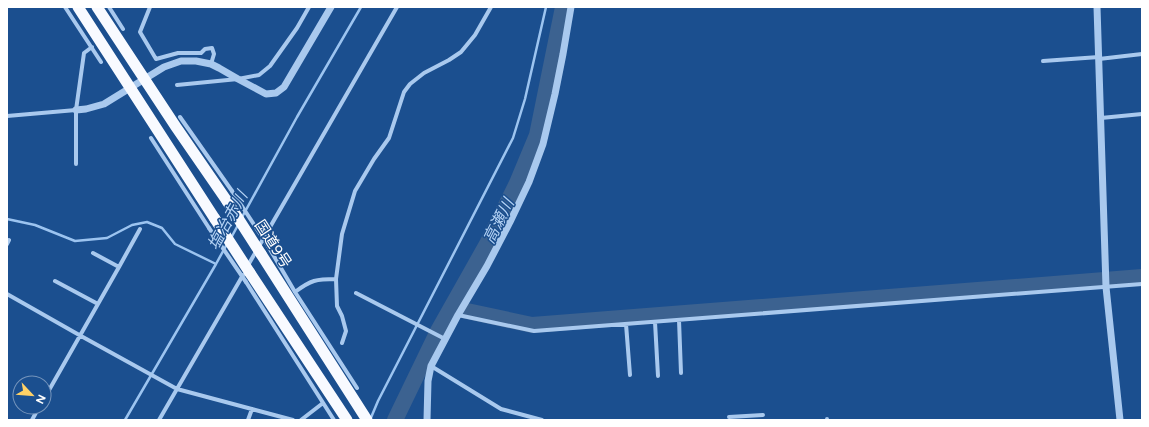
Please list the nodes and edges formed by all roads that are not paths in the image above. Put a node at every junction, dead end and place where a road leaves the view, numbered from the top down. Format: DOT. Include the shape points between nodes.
graph roads {
  1 [pos="65,7"];
  2 [pos="78,7"];
  3 [pos="97,7"];
  4 [pos="109,7"];
  5 [pos="150,7"];
  6 [pos="309,7"];
  7 [pos="331,7"];
  8 [pos="397,7"];
  9 [pos="492,7"];
  10 [pos="571,7"];
  11 [pos="1097,7"];
  12 [pos="123,29"];
  13 [pos="82,32"];
  14 [pos="92,35"];
  15 [pos="92,47"];
  16 [pos="1142,54"];
  17 [pos="1099,58"];
  18 [pos="1043,61"];
  19 [pos="101,62"];
  20 [pos="211,64"];
  21 [pos="144,78"];
  22 [pos="238,79"];
  23 [pos="178,85"];
  24 [pos="131,88"];
  25 [pos="76,110"];
  26 [pos="1142,114"];
  27 [pos="7,116"];
  28 [pos="1101,118"];
  29 [pos="178,122"];
  30 [pos="194,136"];
  31 [pos="151,138"];
  32 [pos="76,164"];
  33 [pos="187,174"];
  34 [pos="185,191"];
  35 [pos="229,196"];
  36 [pos="212,223"];
  37 [pos="140,229"];
  38 [pos="264,250"];
  39 [pos="93,253"];
  40 [pos="119,267"];
  41 [pos="248,278"];
  42 [pos="336,279"];
  43 [pos="55,281"];
  44 [pos="1142,284"];
  45 [pos="1106,287"];
  46 [pos="295,292"];
  47 [pos="356,293"];
  48 [pos="7,294"];
  49 [pos="98,304"];
  50 [pos="458,315"];
  51 [pos="679,320"];
  52 [pos="654,322"];
  53 [pos="626,324"];
  54 [pos="80,336"];
  55 [pos="445,339"];
  56 [pos="342,343"];
  57 [pos="431,366"];
  58 [pos="346,372"];
  59 [pos="681,373"];
  60 [pos="630,375"];
  61 [pos="658,376"];
  62 [pos="52,385"];
  63 [pos="352,388"];
  64 [pos="177,389"];
  65 [pos="323,403"];
  66 [pos="326,408"];
  67 [pos="252,409"];
  68 [pos="338,414"];
  69 [pos="763,415"];
  70 [pos="365,417"];
  71 [pos="729,417"];
  72 [pos="159,420"];
  73 [pos="248,420"];
  74 [pos="294,420"];
  75 [pos="301,420"];
  76 [pos="427,420"];
  77 [pos="542,420"];
  78 [pos="1120,420"];
  1 -- 13 [label="street"];
  2 -- 14 [label="highway"];
  3 -- 21 [label="highway, 国道9号"];
  4 -- 12 [label="street"];
  5 -- 20 [label="street" via="140,32 156,58 178,53 201,53 212,48 214,54"];
  6 -- 22 [label="street" via="270,66 259,75"];
  7 -- 22 [label="street" via="284,87 276,93 266,94"];
  8 -- 64 [label="street"];
  9 -- 42 [label="street" via="461,52 424,73 404,92 389,138 355,191 342,234"];
  10 -- 50 [label="street" via="564,54 543,144 510,222"];
  11 -- 17 [label="street"];
  13 -- 14 [label="street"];
  13 -- 15 [label="street"];
  14 -- 24 [label="highway"];
  15 -- 19 [label="street"];
  15 -- 25 [label="street" via="84,53"];
  16 -- 17 [label="street"];
  17 -- 18 [label="street"];
  17 -- 28 [label="street"];
  20 -- 21 [label="street" via="181,61"];
  20 -- 22 [label="street"];
  21 -- 24 [label="street"];
  21 -- 29 [label="highway, 国道9号"];
  22 -- 23 [label="street"];
  24 -- 25 [label="street" via="104,104"];
  24 -- 33 [label="highway"];
  25 -- 27 [label="street"];
  25 -- 32 [label="street"];
  26 -- 28 [label="street"];
  28 -- 45 [label="street"];
  29 -- 30 [label="street"];
  29 -- 30 [label="street"];
  29 -- 35 [label="highway, 国道9号"];
  30 -- 35 [label="street"];
  31 -- 34 [label="street"];
  33 -- 34 [label="street"];
  33 -- 36 [label="highway"];
  34 -- 36 [label="street"];
  35 -- 38 [label="highway, 国道9号, bridge"];
  36 -- 41 [label="highway, bridge"];
  37 -- 40 [label="street"];
  38 -- 46 [label="street"];
  38 -- 63 [label="highway, 国道9号"];
  39 -- 40 [label="street"];
  40 -- 49 [label="street"];
  41 -- 65 [label="street"];
  41 -- 68 [label="highway"];
  42 -- 46 [label="street" via="321,279 307,283"];
  42 -- 56 [label="street" via="337,306 346,331"];
  43 -- 49 [label="street"];
  44 -- 45 [label="street"];
  45 -- 51 [label="street"];
  45 -- 78 [label="street"];
  46 -- 58 [label="street"];
  47 -- 55 [label="street"];
  48 -- 54 [label="street"];
  49 -- 54 [label="street"];
  50 -- 53 [label="street" via="534,331"];
  50 -- 55 [label="street"];
  51 -- 52 [label="street"];
  51 -- 59 [label="street"];
  52 -- 53 [label="street"];
  52 -- 61 [label="street"];
  53 -- 60 [label="street"];
  54 -- 62 [label="street"];
  54 -- 64 [label="street"];
  55 -- 57 [label="street"];
  57 -- 76 [label="street"];
  57 -- 77 [label="street" via="501,409"];
  58 -- 63 [label="street"];
  58 -- 63 [label="street"];
  63 -- 70 [label="highway, 国道9号"];
  64 -- 67 [label="street"];
  64 -- 72 [label="street"];
  65 -- 66 [label="street"];
  65 -- 75 [label="street"];
  66 -- 68 [label="street"];
  66 -- 68 [label="street"];
  67 -- 73 [label="street"];
  67 -- 74 [label="street"];
  69 -- 71 [label="street"];
}
